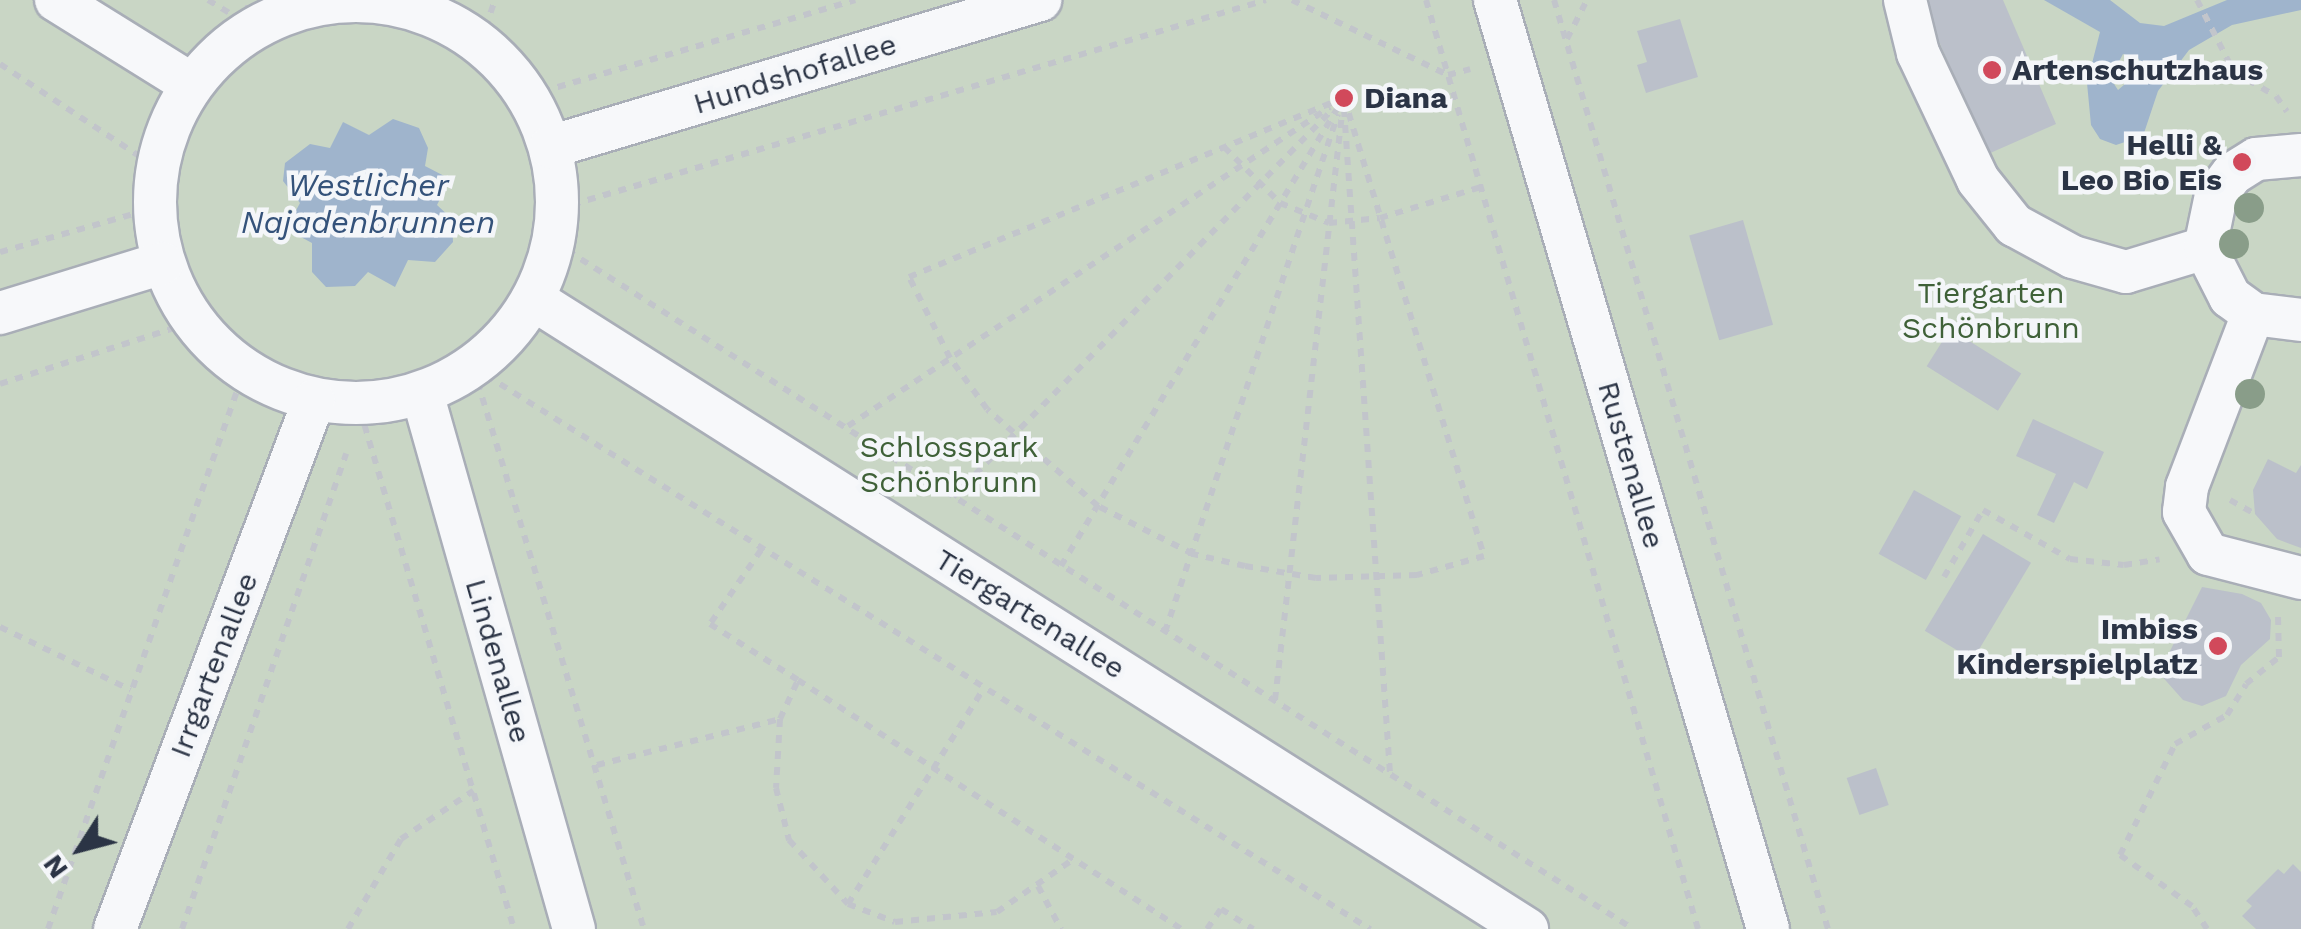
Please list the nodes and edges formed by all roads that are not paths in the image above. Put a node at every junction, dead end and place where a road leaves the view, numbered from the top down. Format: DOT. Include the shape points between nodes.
graph roads {
  1 [pos="56,0"];
  2 [pos="373,0"];
  3 [pos="1040,0"];
  4 [pos="1495,0"];
  5 [pos="1905,0"];
  6 [pos="304,3"];
  7 [pos="436,8"];
  8 [pos="250,14"];
  9 [pos="191,84"];
  10 [pos="2297,139"];
  11 [pos="550,147"];
  12 [pos="2205,248"];
  13 [pos="163,263"];
  14 [pos="533,299"];
  15 [pos="0,313"];
  16 [pos="2253,314"];
  17 [pos="2301,320"];
  18 [pos="422,393"];
  19 [pos="314,400"];
  20 [pos="2289,575"];
  21 [pos="115,929"];
  22 [pos="574,929"];
  23 [pos="1527,929"];
  24 [pos="1768,929"];
  1 -- 9 [label="street"];
  2 -- 6 [label="street"];
  2 -- 7 [label="street"];
  3 -- 11 [label="street, Hundshofallee"];
  4 -- 24 [label="street, Rustenallee"];
  5 -- 12 [label="street" via="1918,53 1978,180 2014,225 2073,258 2126,272"];
  6 -- 8 [label="street"];
  7 -- 11 [label="street" via="480,43 527,96"];
  8 -- 9 [label="street"];
  9 -- 13 [label="street" via="169,124 156,188"];
  10 -- 12 [label="street" via="2232,174 2216,195"];
  11 -- 14 [label="street" via="556,226"];
  12 -- 16 [label="street" via="2222,285"];
  13 -- 15 [label="street"];
  13 -- 19 [label="street" via="193,322 244,370"];
  14 -- 18 [label="street" via="473,367"];
  14 -- 23 [label="street, Tiergartenallee"];
  16 -- 17 [label="street"];
  16 -- 20 [label="street" via="2187,487 2184,512 2208,554"];
  18 -- 19 [label="street" via="354,423"];
  18 -- 22 [label="street, Lindenallee"];
  19 -- 21 [label="street, Irrgartenallee"];
}
